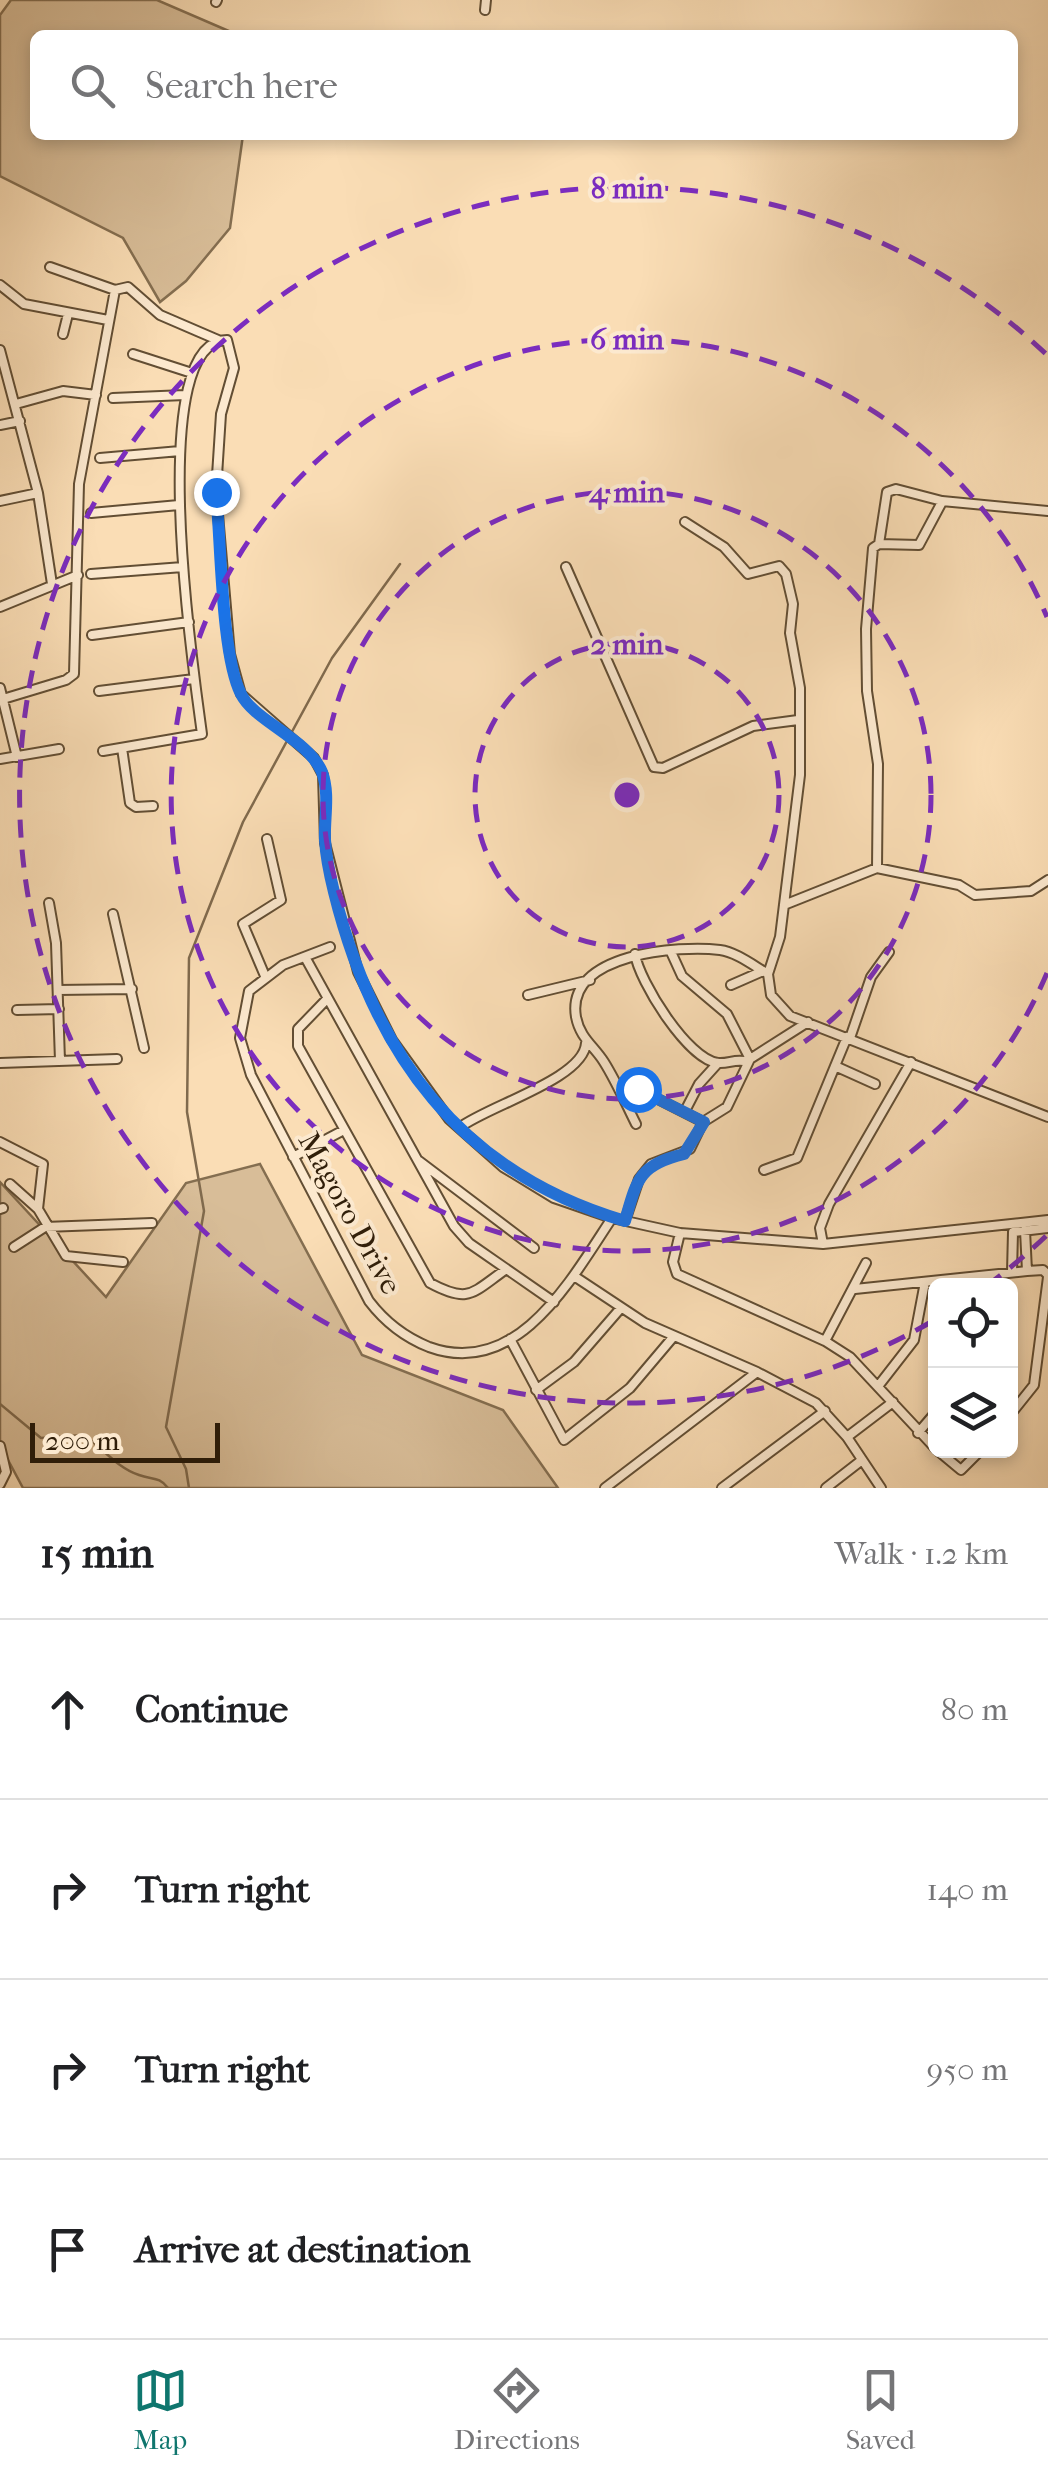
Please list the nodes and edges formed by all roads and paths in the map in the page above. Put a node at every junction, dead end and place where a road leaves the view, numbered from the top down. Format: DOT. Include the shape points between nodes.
graph roads {
  1 [pos="486,0"];
  2 [pos="485,10"];
  3 [pos="50,267"];
  4 [pos="0,286"];
  5 [pos="115,290"];
  6 [pos="68,314"];
  7 [pos="108,320"];
  8 [pos="63,334"];
  9 [pos="218,340"];
  10 [pos="0,350"];
  11 [pos="133,354"];
  12 [pos="192,372"];
  13 [pos="96,395"];
  14 [pos="185,395"];
  15 [pos="113,398"];
  16 [pos="16,404"];
  17 [pos="20,420"];
  18 [pos="0,424"];
  19 [pos="180,451"];
  20 [pos="100,458"];
  21 [pos="38,494"];
  22 [pos="0,501"];
  23 [pos="937,502"];
  24 [pos="180,504"];
  25 [pos="1048,512"];
  26 [pos="91,513"];
  27 [pos="685,522"];
  28 [pos="880,544"];
  29 [pos="183,567"];
  30 [pos="566,568"];
  31 [pos="91,574"];
  32 [pos="78,575"];
  33 [pos="52,584"];
  34 [pos="0,607"];
  35 [pos="188,622"];
  36 [pos="92,636"];
  37 [pos="194,678"];
  38 [pos="99,691"];
  39 [pos="1,693"];
  40 [pos="798,720"];
  41 [pos="122,748"];
  42 [pos="59,749"];
  43 [pos="104,751"];
  44 [pos="18,757"];
  45 [pos="0,759"];
  46 [pos="153,806"];
  47 [pos="267,838"];
  48 [pos="876,868"];
  49 [pos="1048,880"];
  50 [pos="49,903"];
  51 [pos="784,905"];
  52 [pos="113,914"];
  53 [pos="330,948"];
  54 [pos="672,952"];
  55 [pos="889,952"];
  56 [pos="636,954"];
  57 [pos="304,956"];
  58 [pos="765,973"];
  59 [pos="265,976"];
  60 [pos="590,980"];
  61 [pos="572,984"];
  62 [pos="731,985"];
  63 [pos="132,989"];
  64 [pos="58,990"];
  65 [pos="528,995"];
  66 [pos="327,999"];
  67 [pos="578,1000"];
  68 [pos="59,1009"];
  69 [pos="17,1010"];
  70 [pos="808,1022"];
  71 [pos="849,1038"];
  72 [pos="586,1043"];
  73 [pos="144,1048"];
  74 [pos="117,1059"];
  75 [pos="749,1060"];
  76 [pos="60,1061"];
  77 [pos="911,1062"];
  78 [pos="0,1063"];
  79 [pos="718,1063"];
  80 [pos="835,1066"];
  81 [pos="875,1084"];
  82 [pos="638,1089"];
  83 [pos="685,1111"];
  84 [pos="1048,1118"];
  85 [pos="704,1122"];
  86 [pos="636,1124"];
  87 [pos="459,1128"];
  88 [pos="342,1131"];
  89 [pos="0,1142"];
  90 [pos="293,1157"];
  91 [pos="419,1162"];
  92 [pos="764,1170"];
  93 [pos="10,1184"];
  94 [pos="38,1209"];
  95 [pos="612,1218"];
  96 [pos="1048,1220"];
  97 [pos="625,1221"];
  98 [pos="152,1222"];
  99 [pos="46,1227"];
  100 [pos="1048,1228"];
  101 [pos="1025,1230"];
  102 [pos="680,1233"];
  103 [pos="823,1244"];
  104 [pos="14,1247"];
  105 [pos="534,1248"];
  106 [pos="123,1262"];
  107 [pos="866,1263"];
  108 [pos="505,1270"];
  109 [pos="1027,1270"];
  110 [pos="1012,1272"];
  111 [pos="990,1274"];
  112 [pos="574,1276"];
  113 [pos="1048,1276"];
  114 [pos="989,1278"];
  115 [pos="925,1282"];
  116 [pos="855,1290"];
  117 [pos="554,1302"];
  118 [pos="620,1309"];
  119 [pos="674,1336"];
  120 [pos="510,1339"];
  121 [pos="824,1341"];
  122 [pos="756,1372"];
  123 [pos="879,1385"];
  124 [pos="536,1390"];
  125 [pos="893,1402"];
  126 [pos="1018,1404"];
  127 [pos="825,1411"];
  128 [pos="928,1421"];
  129 [pos="918,1433"];
  130 [pos="847,1437"];
  131 [pos="928,1442"];
  132 [pos="0,1446"];
  133 [pos="946,1458"];
  134 [pos="973,1458"];
  135 [pos="862,1460"];
  136 [pos="0,1484"];
  137 [pos="605,1488"];
  138 [pos="722,1488"];
  139 [pos="826,1488"];
  140 [pos="881,1488"];
  1 -- 2 [label="street"];
  3 -- 5 [label="street"];
  4 -- 6 [label="street" via="24,304"];
  5 -- 7 [label="street"];
  5 -- 9 [label="street" via="128,287 160,315"];
  6 -- 7 [label="street"];
  6 -- 8 [label="street"];
  7 -- 13 [label="street"];
  9 -- 12 [label="street"];
  9 -- 87 [label="street" via="226,340 234,368 221,414 216,492 230,654 241,694 314,758 323,775 334,890 374,1008"];
  10 -- 16 [label="street"];
  11 -- 12 [label="street"];
  12 -- 14 [label="street"];
  13 -- 16 [label="street" via="63,391"];
  13 -- 32 [label="street" via="79,484"];
  14 -- 15 [label="street"];
  14 -- 19 [label="street"];
  16 -- 17 [label="street"];
  17 -- 18 [label="street"];
  17 -- 21 [label="street"];
  19 -- 20 [label="street"];
  19 -- 24 [label="street"];
  21 -- 22 [label="street"];
  21 -- 33 [label="street"];
  23 -- 25 [label="street"];
  23 -- 28 [label="street" via="920,545"];
  23 -- 28 [label="street" via="887,492"];
  24 -- 26 [label="street"];
  24 -- 29 [label="street"];
  27 -- 40 [label="street" via="724,547 748,574 780,566 786,574"];
  28 -- 48 [label="street" via="873,548 866,629 878,764"];
  29 -- 31 [label="street"];
  29 -- 35 [label="street"];
  30 -- 40 [label="street" via="654,767 752,726"];
  32 -- 33 [label="street"];
  32 -- 39 [label="street" via="74,674"];
  33 -- 34 [label="street"];
  35 -- 36 [label="street"];
  35 -- 37 [label="street"];
  37 -- 38 [label="street"];
  37 -- 41 [label="street" via="202,734"];
  39 -- 44 [label="street"];
  40 -- 51 [label="street" via="800,775"];
  41 -- 43 [label="street"];
  41 -- 46 [label="street" via="130,802"];
  42 -- 44 [label="street"];
  44 -- 45 [label="street"];
  47 -- 59 [label="street" via="281,900 243,924"];
  48 -- 49 [label="street" via="959,885 974,895 1030,891"];
  48 -- 51 [label="street"];
  50 -- 64 [label="street"];
  51 -- 58 [label="street" via="779,942"];
  52 -- 63 [label="street"];
  53 -- 57 [label="street"];
  54 -- 56 [label="street"];
  54 -- 58 [label="street" via="725,951"];
  54 -- 75 [label="street" via="682,976 727,1014"];
  55 -- 71 [label="street" via="871,978"];
  56 -- 60 [label="street"];
  56 -- 79 [label="street" via="671,1025"];
  57 -- 59 [label="street"];
  57 -- 66 [label="street"];
  58 -- 62 [label="street"];
  58 -- 70 [label="street" via="776,1003"];
  59 -- 90 [label="street, Magoro Drive" via="249,991 240,1038 251,1075"];
  60 -- 61 [label="street"];
  60 -- 67 [label="street"];
  61 -- 65 [label="street"];
  61 -- 67 [label="street"];
  63 -- 64 [label="street"];
  63 -- 73 [label="street"];
  64 -- 68 [label="street"];
  66 -- 88 [label="street" via="296,1037"];
  66 -- 91 [label="street"];
  67 -- 72 [label="street" via="576,1017"];
  68 -- 69 [label="street"];
  68 -- 76 [label="street"];
  70 -- 71 [label="street"];
  70 -- 75 [label="street"];
  71 -- 77 [label="street"];
  71 -- 80 [label="street"];
  72 -- 86 [label="street" via="605,1064"];
  72 -- 87 [label="street" via="582,1057 552,1080"];
  74 -- 76 [label="street"];
  75 -- 79 [label="street"];
  75 -- 85 [label="street" via="727,1107"];
  76 -- 78 [label="street"];
  77 -- 84 [label="street"];
  77 -- 103 [label="street" via="827,1209"];
  79 -- 83 [label="street"];
  80 -- 81 [label="street"];
  80 -- 92 [label="street" via="797,1158"];
  82 -- 83 [label="street"];
  83 -- 85 [label="street"];
  85 -- 97 [label="street" via="684,1154 660,1158 638,1179"];
  87 -- 95 [label="street" via="503,1167 554,1198"];
  88 -- 90 [label="street"];
  88 -- 108 [label="street" via="430,1283 468,1296"];
  89 -- 94 [label="street" via="43,1164"];
  90 -- 120 [label="street, Magoro Drive" via="382,1318 412,1340 455,1356"];
  91 -- 105 [label="street"];
  91 -- 108 [label="street" via="461,1235"];
  93 -- 94 [label="street"];
  94 -- 99 [label="street"];
  95 -- 97 [label="street"];
  95 -- 112 [label="street, Magoro Drive"];
  96 -- 103 [label="street"];
  97 -- 102 [label="street"];
  98 -- 99 [label="street"];
  99 -- 104 [label="street"];
  99 -- 106 [label="street" via="68,1258"];
  100 -- 101 [label="street"];
  101 -- 109 [label="street"];
  101 -- 110 [label="street" via="1010,1237"];
  102 -- 103 [label="street"];
  102 -- 121 [label="street" via="672,1262 677,1274"];
  107 -- 116 [label="street"];
  108 -- 117 [label="street"];
  109 -- 110 [label="street"];
  109 -- 113 [label="street"];
  110 -- 111 [label="street"];
  111 -- 114 [label="street"];
  111 -- 115 [label="street"];
  112 -- 117 [label="street, Magoro Drive"];
  112 -- 118 [label="street"];
  113 -- 126 [label="street" via="1035,1381"];
  115 -- 116 [label="street"];
  115 -- 123 [label="street" via="914,1340"];
  116 -- 121 [label="street"];
  117 -- 120 [label="street, Magoro Drive"];
  118 -- 119 [label="street"];
  118 -- 124 [label="street" via="574,1362"];
  119 -- 122 [label="street"];
  119 -- 124 [label="street" via="630,1388 568,1439 558,1436"];
  120 -- 124 [label="street"];
  121 -- 123 [label="street"];
  122 -- 127 [label="street"];
  122 -- 137 [label="street"];
  123 -- 125 [label="street"];
  125 -- 129 [label="street"];
  125 -- 130 [label="street"];
  127 -- 130 [label="street"];
  127 -- 138 [label="street"];
  128 -- 129 [label="street"];
  129 -- 131 [label="street"];
  130 -- 135 [label="street"];
  132 -- 136 [label="street" via="6,1472"];
  133 -- 134 [label="street" via="961,1470"];
  135 -- 139 [label="street"];
  135 -- 140 [label="street"];
}
